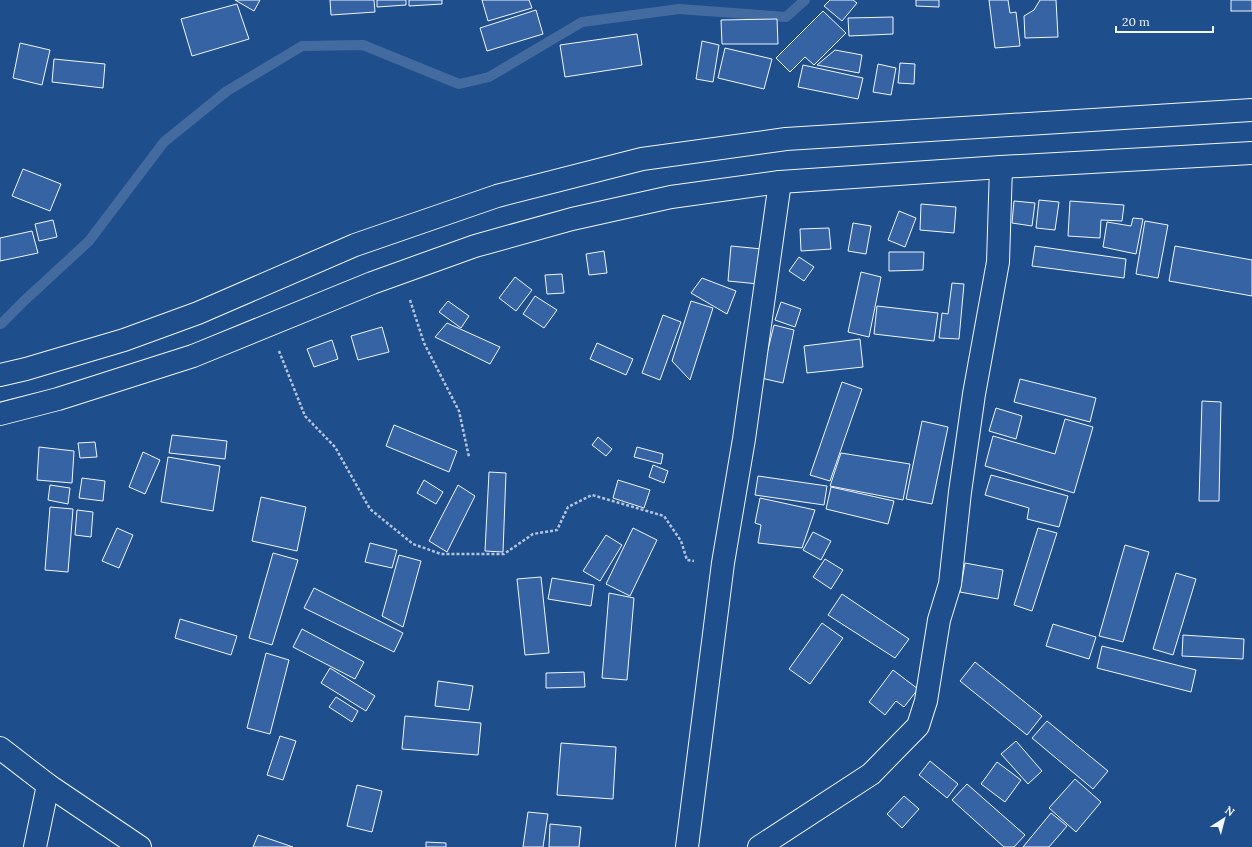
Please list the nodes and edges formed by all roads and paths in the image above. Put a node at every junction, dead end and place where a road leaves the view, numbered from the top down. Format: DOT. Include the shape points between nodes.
graph roads {
  1 [pos="1252,110"];
  2 [pos="1252,153"];
  3 [pos="1001,167"];
  4 [pos="780,182"];
  5 [pos="401,273"];
  6 [pos="269,325"];
  7 [pos="0,375"];
  8 [pos="0,414"];
  9 [pos="469,457"];
  10 [pos="723,562"];
  11 [pos="0,748"];
  12 [pos="48,785"];
  13 [pos="35,847"];
  14 [pos="140,847"];
  15 [pos="687,847"];
  16 [pos="759,847"];
  1 -- 7 [label="main road" via="786,139 642,159 497,196 355,245 198,313 124,340"];
  2 -- 3 [label="main road"];
  3 -- 4 [label="main road"];
  3 -- 16 [label="main road" via="998,262 965,454 950,584 939,620 926,701 918,726 871,774"];
  4 -- 5 [label="main road" via="671,197 572,219 475,246"];
  4 -- 10 [label="main road" via="744,439"];
  5 -- 6 [label="main road"];
  5 -- 9 [label="path" via="424,343 459,411"];
  6 -- 8 [label="main road" via="185,358 58,400"];
  6 -- 10 [label="path" via="305,416 334,447 370,509 413,544 441,554 504,554 533,534 557,530 568,507 592,495 664,516 681,541 687,560"];
  10 -- 15 [label="main road"];
  11 -- 12 [label="main road"];
  12 -- 13 [label="main road"];
  12 -- 14 [label="main road"];
}
